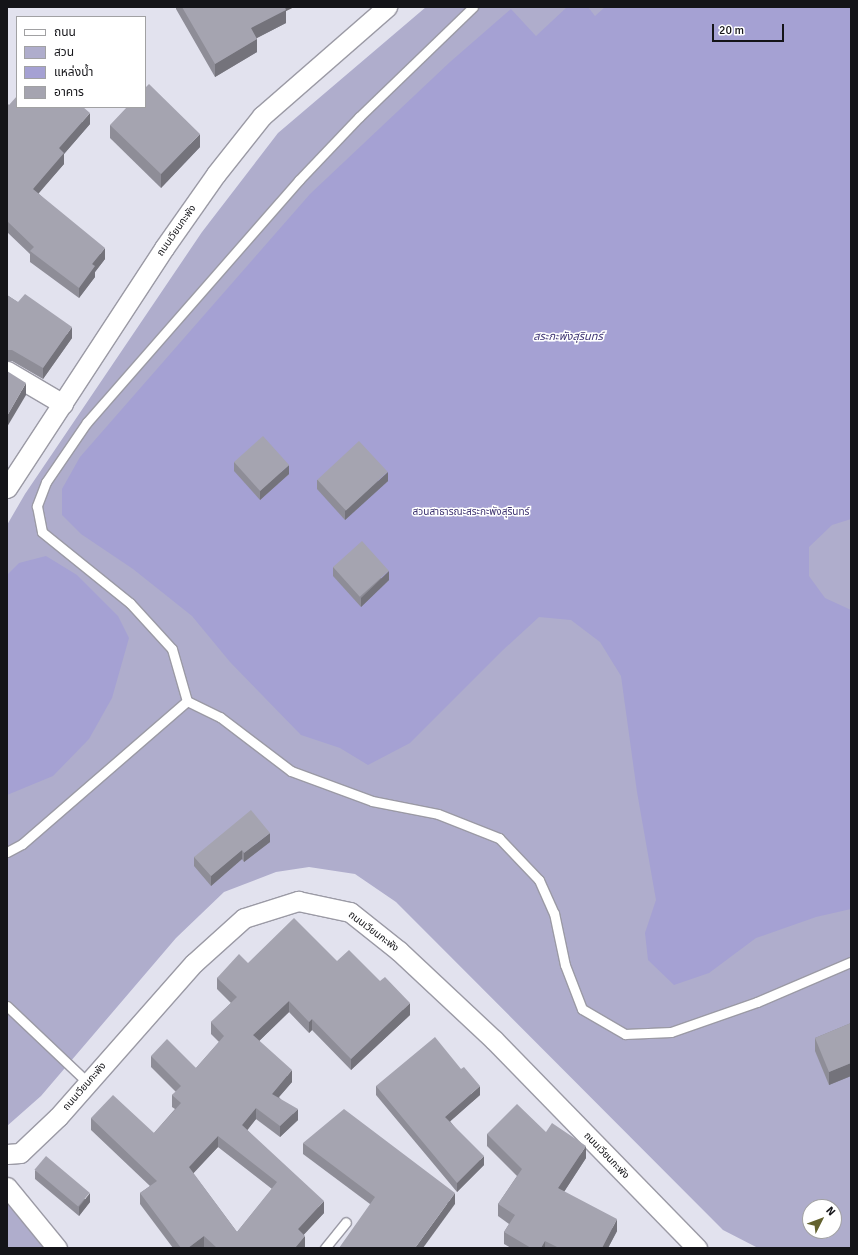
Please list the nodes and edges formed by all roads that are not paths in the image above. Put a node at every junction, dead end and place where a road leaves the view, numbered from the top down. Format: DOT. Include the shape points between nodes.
graph roads {
  1 [pos="387,7"];
  2 [pos="473,7"];
  3 [pos="7,371"];
  4 [pos="62,404"];
  5 [pos="7,488"];
  6 [pos="187,701"];
  7 [pos="7,852"];
  8 [pos="851,962"];
  9 [pos="7,1006"];
  10 [pos="88,1083"];
  11 [pos="7,1154"];
  12 [pos="7,1187"];
  13 [pos="346,1222"];
  14 [pos="50,1246"];
  15 [pos="326,1248"];
  16 [pos="697,1248"];
  1 -- 4 [label="street, ถนนเวียนกะพัง" via="262,116 216,174 164,248"];
  2 -- 6 [label="lane" via="359,117 299,180 87,422 44,488 37,506 42,532 130,603 172,649"];
  3 -- 4 [label="street"];
  4 -- 5 [label="street, ถนนเวียนกะพัง"];
  6 -- 7 [label="lane" via="22,844"];
  6 -- 8 [label="lane" via="220,717 291,771 314,782 372,802 438,814 499,838 539,880 554,913 565,965 582,1009 625,1034 671,1032 757,1002"];
  9 -- 10 [label="lane"];
  10 -- 11 [label="street, ถนนเวียนกะพัง" via="58,1117 20,1153"];
  10 -- 16 [label="street, ถนนเวียนกะพัง" via="194,963 244,918 298,901 350,912 398,950 494,1040"];
  12 -- 14 [label="street"];
  13 -- 15 [label="lane"];
}
